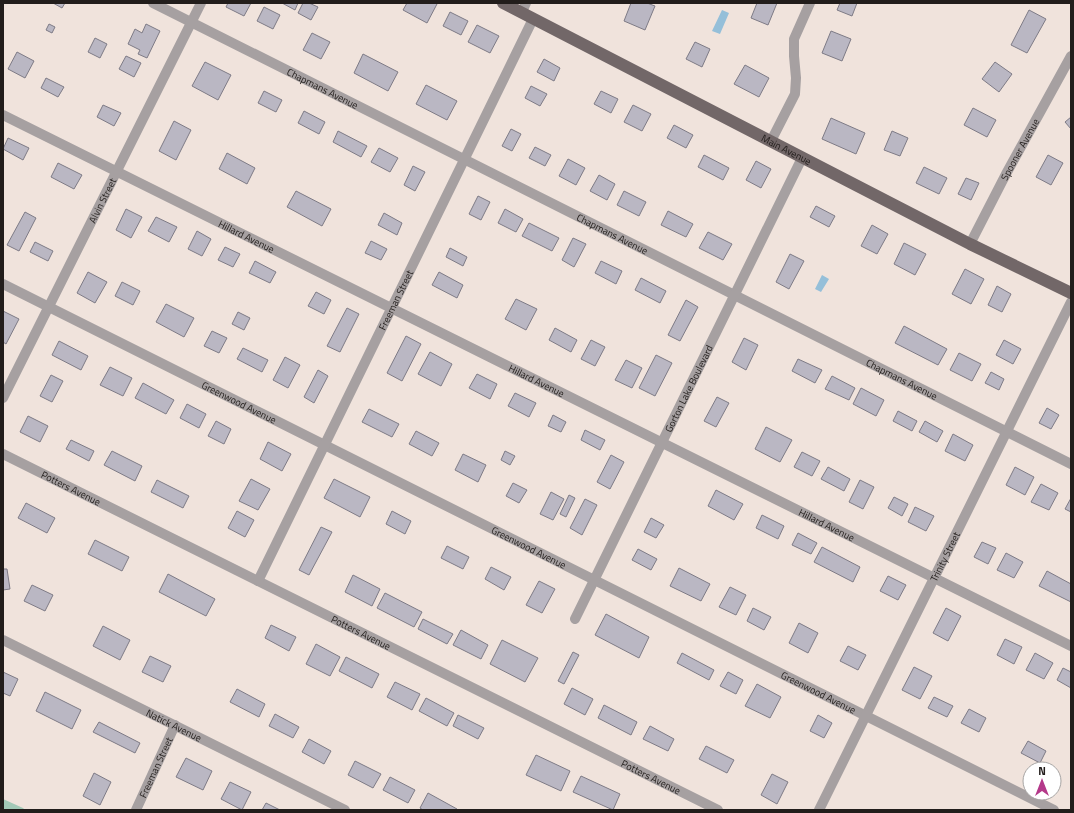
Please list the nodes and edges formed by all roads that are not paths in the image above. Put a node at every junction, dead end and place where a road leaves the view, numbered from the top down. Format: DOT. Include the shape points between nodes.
graph roads {
  1 [pos="153,3"];
  2 [pos="202,3"];
  3 [pos="503,3"];
  4 [pos="810,3"];
  5 [pos="524,8"];
  6 [pos="533,18"];
  7 [pos="192,22"];
  8 [pos="1071,57"];
  9 [pos="3,114"];
  10 [pos="771,141"];
  11 [pos="802,158"];
  12 [pos="464,159"];
  13 [pos="117,171"];
  14 [pos="970,244"];
  15 [pos="3,284"];
  16 [pos="1071,293"];
  17 [pos="735,295"];
  18 [pos="1071,302"];
  19 [pos="49,307"];
  20 [pos="392,308"];
  21 [pos="3,398"];
  22 [pos="1007,432"];
  23 [pos="662,443"];
  24 [pos="325,445"];
  25 [pos="3,454"];
  26 [pos="1071,464"];
  27 [pos="934,578"];
  28 [pos="595,580"];
  29 [pos="258,581"];
  30 [pos="575,619"];
  31 [pos="3,640"];
  32 [pos="1071,646"];
  33 [pos="866,716"];
  34 [pos="175,726"];
  35 [pos="136,810"];
  36 [pos="345,810"];
  37 [pos="718,810"];
  38 [pos="819,810"];
  39 [pos="1054,810"];
  1 -- 7 [label="street, Chapmans Avenue"];
  2 -- 7 [label="street, Alvin Street"];
  3 -- 5 [label="main road, Main Avenue"];
  4 -- 10 [label="street" via="794,39 795,94"];
  5 -- 6 [label="main road, Main Avenue"];
  6 -- 10 [label="main road, Main Avenue"];
  6 -- 12 [label="street, Freeman Street"];
  7 -- 12 [label="street, Chapmans Avenue"];
  7 -- 13 [label="street, Alvin Street"];
  8 -- 14 [label="street, Spooner Avenue"];
  9 -- 13 [label="street, Hillard Avenue"];
  10 -- 11 [label="main road, Main Avenue"];
  11 -- 14 [label="main road, Main Avenue"];
  11 -- 17 [label="street, Gorton Lake Boulevard"];
  12 -- 17 [label="street, Chapmans Avenue"];
  12 -- 20 [label="street, Freeman Street"];
  13 -- 19 [label="street, Alvin Street"];
  13 -- 20 [label="street, Hillard Avenue"];
  14 -- 16 [label="main road, Main Avenue"];
  15 -- 19 [label="street, Greenwood Avenue"];
  17 -- 22 [label="street, Chapmans Avenue"];
  17 -- 23 [label="street, Gorton Lake Boulevard"];
  18 -- 22 [label="street, Trinity Street"];
  19 -- 21 [label="street, Alvin Street"];
  19 -- 24 [label="street, Greenwood Avenue"];
  20 -- 23 [label="street, Hillard Avenue"];
  20 -- 24 [label="street, Freeman Street"];
  22 -- 26 [label="street, Chapmans Avenue"];
  22 -- 27 [label="street, Trinity Street"];
  23 -- 27 [label="street, Hillard Avenue"];
  23 -- 28 [label="street, Gorton Lake Boulevard"];
  24 -- 28 [label="street, Greenwood Avenue"];
  24 -- 29 [label="street, Freeman Street"];
  25 -- 29 [label="street, Potters Avenue"];
  27 -- 32 [label="street, Hillard Avenue"];
  27 -- 33 [label="street, Trinity Street"];
  28 -- 30 [label="street, Gorton Lake Boulevard"];
  28 -- 33 [label="street, Greenwood Avenue"];
  29 -- 37 [label="street, Potters Avenue"];
  31 -- 34 [label="street, Natick Avenue"];
  33 -- 38 [label="street, Trinity Street"];
  33 -- 39 [label="street, Greenwood Avenue"];
  34 -- 35 [label="street, Freeman Street"];
  34 -- 36 [label="street, Natick Avenue"];
}
